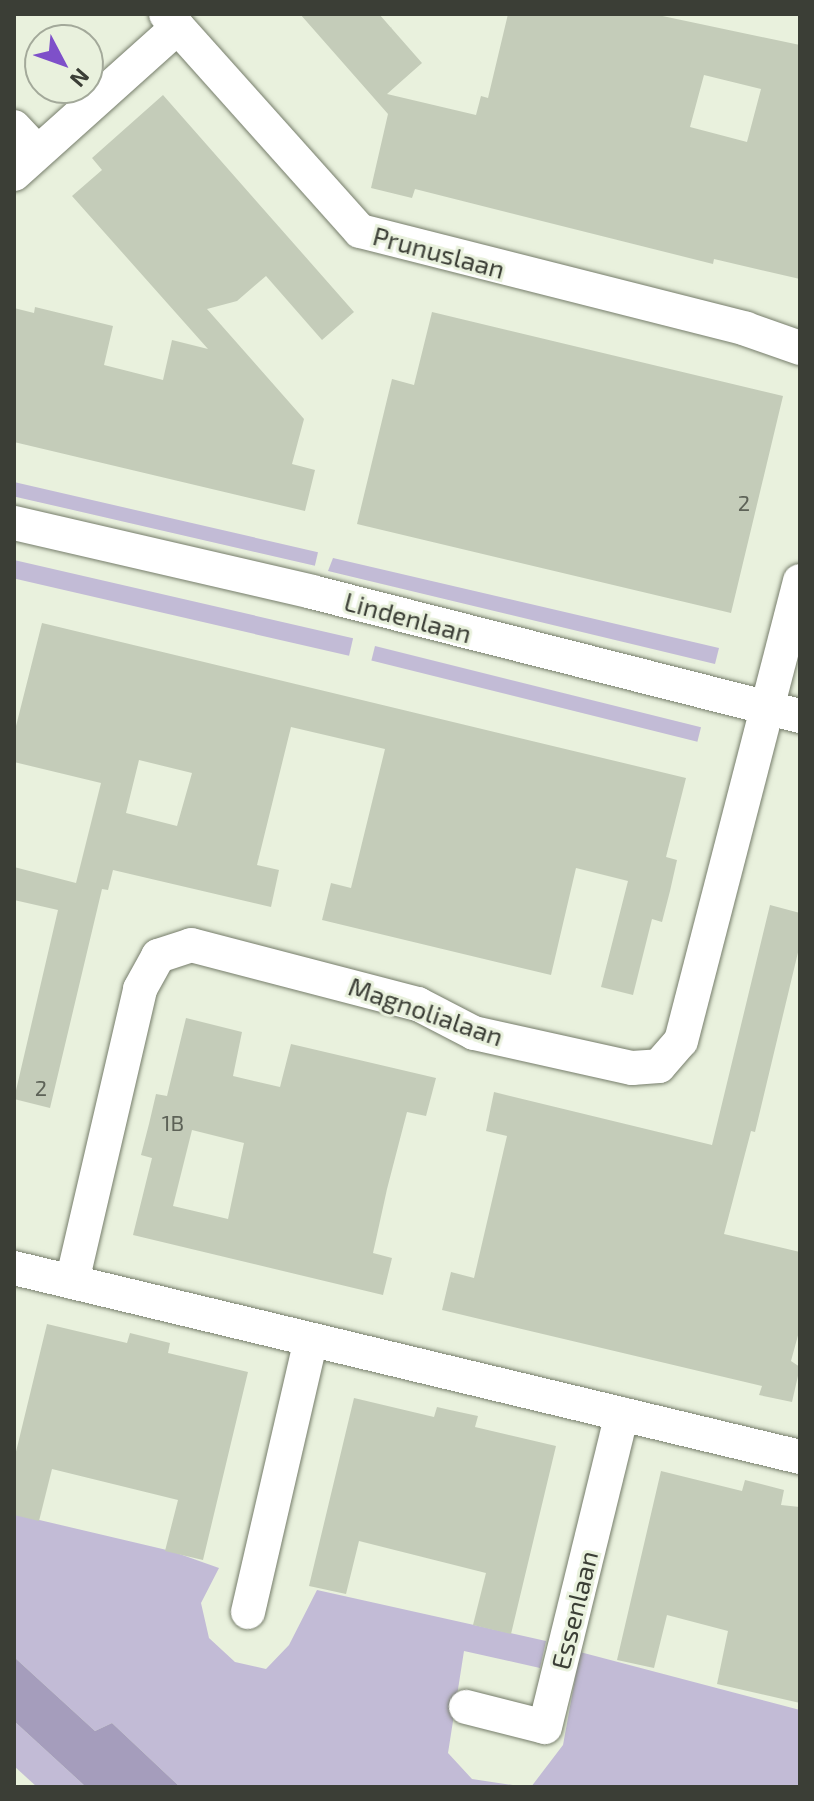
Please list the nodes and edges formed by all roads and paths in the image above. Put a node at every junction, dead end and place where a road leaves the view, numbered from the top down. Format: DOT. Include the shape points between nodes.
graph roads {
  1 [pos="172,21"];
  2 [pos="14,127"];
  3 [pos="26,163"];
  4 [pos="800,348"];
  5 [pos="14,523"];
  6 [pos="800,581"];
  7 [pos="784,713"];
  8 [pos="14,1268"];
  9 [pos="72,1282"];
  10 [pos="311,1340"];
  11 [pos="622,1414"];
  12 [pos="800,1457"];
  13 [pos="248,1612"];
  14 [pos="466,1707"];
  1 -- 3 [label="street"];
  1 -- 4 [label="street, Prunuslaan" via="360,231"];
  2 -- 3 [label="street"];
  5 -- 7 [label="street, Lindenlaan" via="312,592"];
  6 -- 7 [label="street, Magnolialaan"];
  7 -- 9 [label="street, Magnolialaan" via="750,759 681,1041 659,1066 632,1068 474,1033 418,1004 191,945 158,956 140,989"];
  8 -- 9 [label="street"];
  9 -- 10 [label="street"];
  10 -- 11 [label="street"];
  10 -- 13 [label="street"];
  11 -- 12 [label="street"];
  11 -- 14 [label="street, Essenlaan" via="545,1727"];
}
